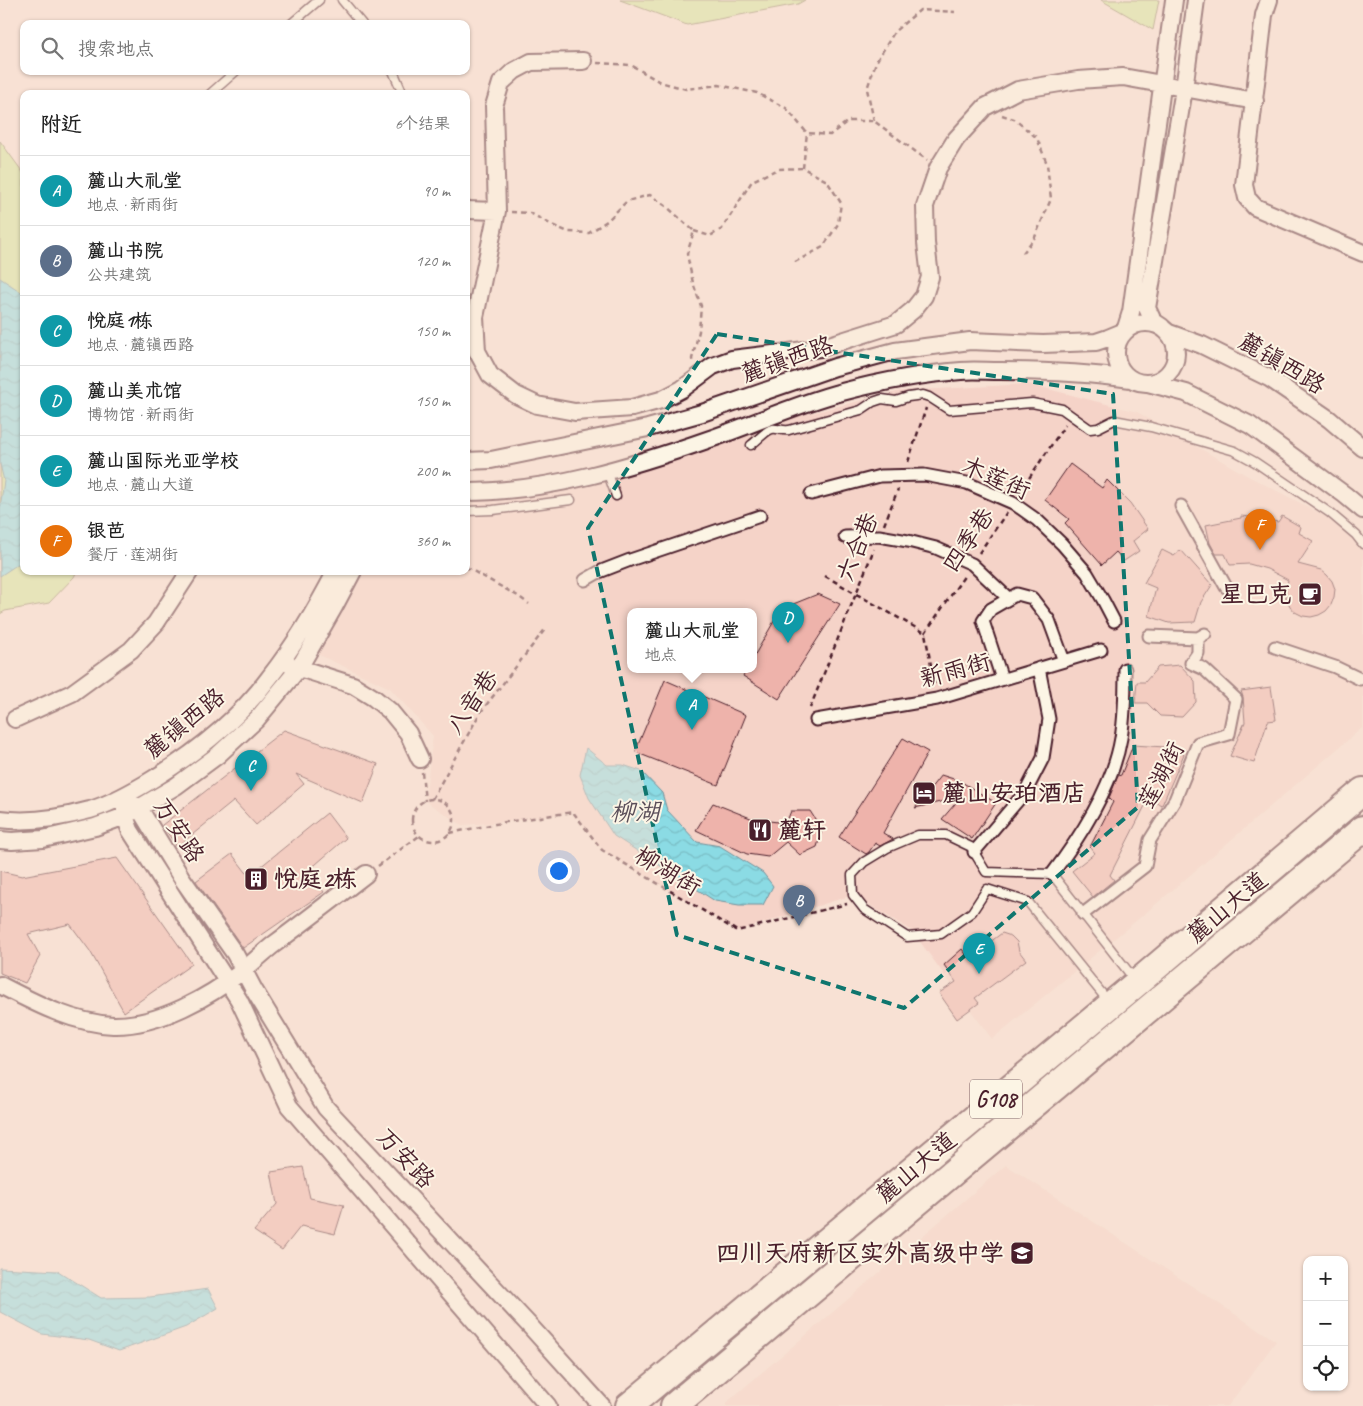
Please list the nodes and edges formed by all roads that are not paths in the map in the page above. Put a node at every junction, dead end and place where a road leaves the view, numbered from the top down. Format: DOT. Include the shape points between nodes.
graph roads {
  1 [pos="319,0"];
  2 [pos="342,0"];
  3 [pos="1174,0"];
  4 [pos="1196,0"];
  5 [pos="1269,0"];
  6 [pos="296,20"];
  7 [pos="359,20"];
  8 [pos="583,61"];
  9 [pos="231,75"];
  10 [pos="395,75"];
  11 [pos="1163,84"];
  12 [pos="1184,89"];
  13 [pos="215,90"];
  14 [pos="401,90"];
  15 [pos="1255,101"];
  16 [pos="470,210"];
  17 [pos="497,211"];
  18 [pos="1363,253"];
  19 [pos="1125,330"];
  20 [pos="1166,330"];
  21 [pos="1131,379"];
  22 [pos="1148,383"];
  23 [pos="751,445"];
  24 [pos="1363,448"];
  25 [pos="470,461"];
  26 [pos="607,472"];
  27 [pos="470,492"];
  28 [pos="811,494"];
  29 [pos="616,496"];
  30 [pos="571,500"];
  31 [pos="1181,506"];
  32 [pos="1363,510"];
  33 [pos="470,511"];
  34 [pos="760,516"];
  35 [pos="845,537"];
  36 [pos="1363,544"];
  37 [pos="187,575"];
  38 [pos="334,575"];
  39 [pos="351,575"];
  40 [pos="585,580"];
  41 [pos="1226,587"];
  42 [pos="1008,598"];
  43 [pos="1114,621"];
  44 [pos="1149,636"];
  45 [pos="1276,647"];
  46 [pos="1101,650"];
  47 [pos="1064,661"];
  48 [pos="281,662"];
  49 [pos="299,668"];
  50 [pos="1039,668"];
  51 [pos="1125,669"];
  52 [pos="1360,679"];
  53 [pos="1002,680"];
  54 [pos="15,719"];
  55 [pos="816,720"];
  56 [pos="420,759"];
  57 [pos="1363,792"];
  58 [pos="125,796"];
  59 [pos="132,812"];
  60 [pos="0,819"];
  61 [pos="1363,829"];
  62 [pos="0,840"];
  63 [pos="974,852"];
  64 [pos="366,874"];
  65 [pos="1052,874"];
  66 [pos="1083,914"];
  67 [pos="243,970"];
  68 [pos="227,982"];
  69 [pos="1137,983"];
  70 [pos="0,985"];
  71 [pos="1111,1004"];
  72 [pos="548,1406"];
  73 [pos="602,1406"];
  74 [pos="629,1406"];
  75 [pos="674,1406"];
  1 -- 6 [label="lane"];
  2 -- 7 [label="lane"];
  3 -- 11 [label="street"];
  4 -- 12 [label="street"];
  5 -- 15 [label="street" via="1264,15"];
  8 -- 17 [label="street" via="531,62 501,83 494,106"];
  9 -- 13 [label="lane"];
  10 -- 14 [label="lane"];
  11 -- 12 [label="street"];
  11 -- 17 [label="street" via="1123,77 1078,80 1018,90 985,107 956,139 938,168 925,206 930,277 924,296 913,310 896,324 820,348 732,359 713,366 661,400 632,408 575,412 536,405 516,395 490,375 477,351 475,317"];
  11 -- 19 [label="street" via="1131,312"];
  12 -- 15 [label="street"];
  12 -- 20 [label="street" via="1147,308 1153,321"];
  15 -- 18 [label="street" via="1244,184 1247,198 1255,207"];
  16 -- 17 [label="street"];
  19 -- 20 [label="street" via="1142,322"];
  19 -- 21 [label="street" via="1116,348 1116,358 1119,367"];
  19 -- 25 [label="street, 麓镇西路" via="1096,342 970,342 895,351 835,367 648,428 491,460"];
  20 -- 22 [label="street" via="1176,348 1174,365 1164,378"];
  20 -- 24 [label="street, 麓镇西路" via="1268,378 1329,419"];
  21 -- 22 [label="street"];
  21 -- 26 [label="street" via="1023,371 962,371 899,379 841,392"];
  22 -- 32 [label="street" via="1186,393 1250,425"];
  23 -- 36 [label="lane" via="769,429 789,430 861,410 882,399 896,401 923,395 949,410 1032,403 1062,409 1090,429 1114,420 1151,427 1235,452 1330,513"];
  26 -- 27 [label="street" via="516,488"];
  26 -- 29 [label="lane"];
  28 -- 43 [label="street, 木莲街" via="880,476 924,475 967,483 1013,503 1037,520 1087,573"];
  30 -- 33 [label="lane"];
  31 -- 41 [label="street"];
  34 -- 40 [label="street" via="630,560"];
  35 -- 42 [label="street" via="879,536 936,548 972,564"];
  37 -- 54 [label="street" via="156,623 131,650 72,693"];
  38 -- 48 [label="street, 麓镇西路"];
  39 -- 49 [label="street"];
  42 -- 47 [label="street" via="1017,594 1032,598 1049,620"];
  42 -- 53 [label="street" via="991,609 983,622"];
  44 -- 66 [label="street, 莲湖街" via="1202,636 1198,653 1191,663 1204,669 1236,699 1229,734 1198,743 1174,800 1150,840 1145,866"];
  45 -- 52 [label="street"];
  46 -- 47 [label="street, 新雨街"];
  47 -- 50 [label="street, 新雨街"];
  48 -- 49 [label="street"];
  48 -- 58 [label="street, 麓镇西路" via="244,707 210,739"];
  49 -- 56 [label="street" via="353,685 374,698 408,733"];
  49 -- 59 [label="street" via="257,719 218,755 176,786"];
  50 -- 53 [label="street, 新雨街"];
  50 -- 63 [label="street" via="1049,718 1043,758 1026,791"];
  51 -- 65 [label="street" via="1121,739 1112,773 1075,843"];
  53 -- 55 [label="street, 新雨街" via="937,699"];
  57 -- 69 [label="highway, 麓山大道 / G108"];
  58 -- 59 [label="street, 万安路"];
  58 -- 60 [label="street, 麓镇西路" via="92,809 51,818"];
  59 -- 62 [label="street" via="95,827 43,839"];
  59 -- 67 [label="street, 万安路" via="181,877"];
  59 -- 68 [label="street, 万安路" via="130,830"];
  61 -- 75 [label="highway, 麓山大道 / G108"];
  63 -- 65 [label="lane" via="986,872"];
  63 -- 71 [label="lane" via="971,847 946,835 918,835 864,862 852,876 853,895 864,909 907,937 941,934 972,912 987,889 1028,902"];
  64 -- 67 [label="street"];
  65 -- 66 [label="lane"];
  66 -- 69 [label="lane"];
  67 -- 68 [label="street"];
  67 -- 73 [label="street, 万安路" via="326,1108"];
  68 -- 70 [label="street" via="172,1012 153,1019 114,1025 59,1013"];
  68 -- 72 [label="street, 万安路" via="239,1000 289,1106"];
  69 -- 71 [label="highway, 麓山大道 / G108"];
  71 -- 74 [label="highway, 麓山大道 / G108"];
}
